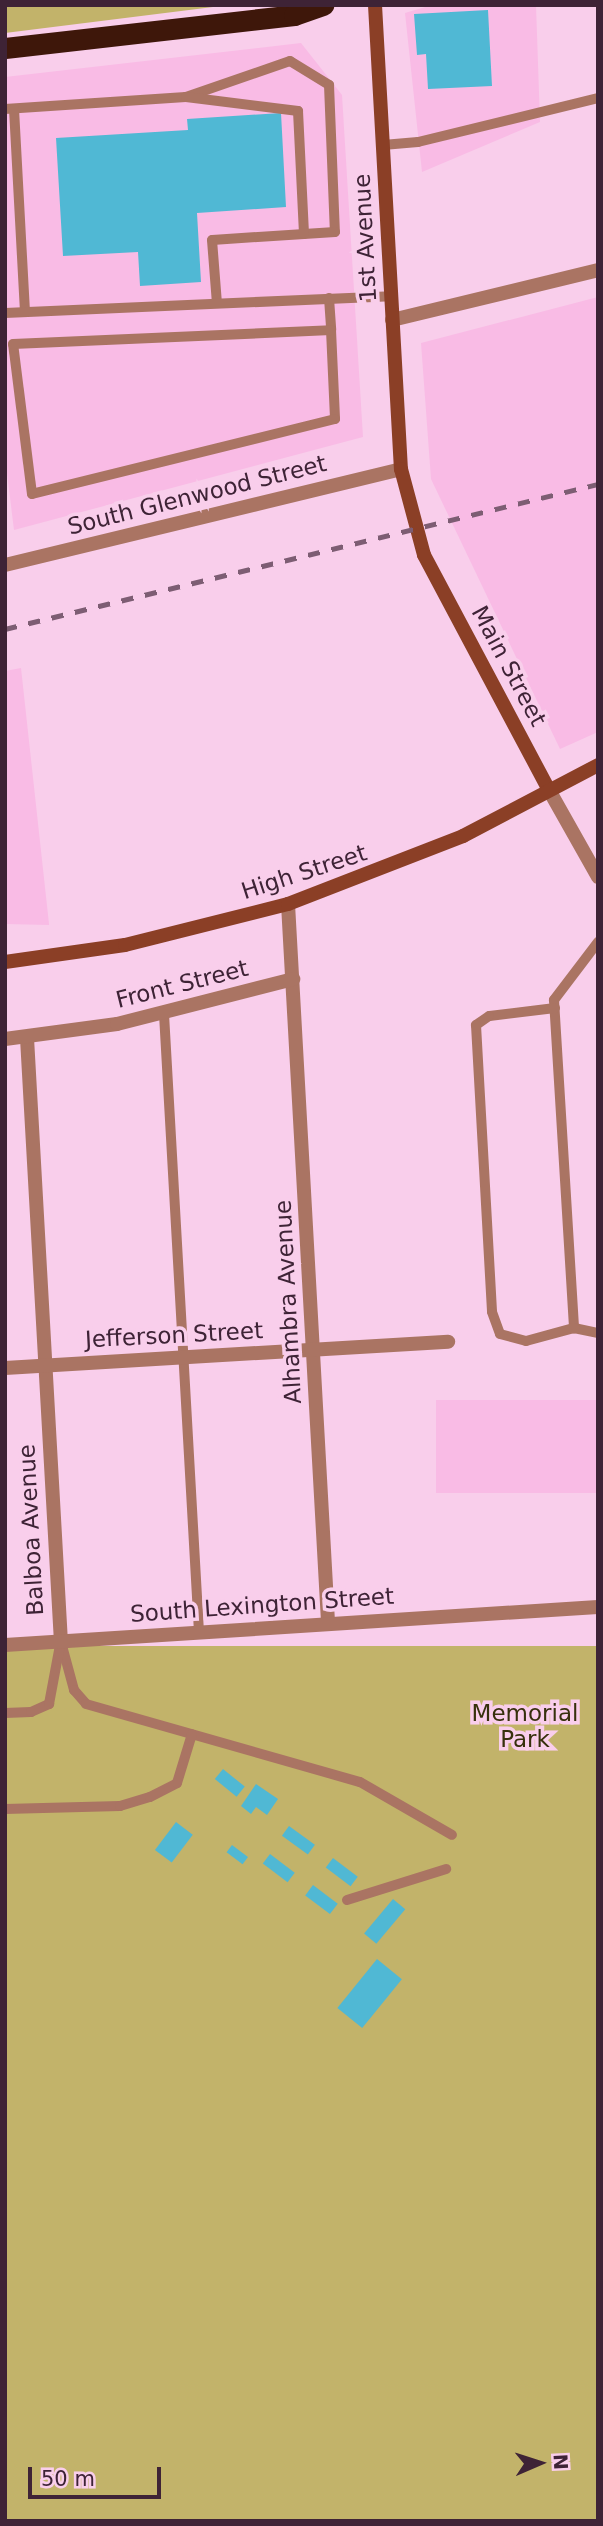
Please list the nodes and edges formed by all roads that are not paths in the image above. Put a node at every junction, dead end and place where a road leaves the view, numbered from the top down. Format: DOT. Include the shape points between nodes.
graph roads {
  1 [pos="323,5"];
  2 [pos="375,5"];
  3 [pos="5,48"];
  4 [pos="186,97"];
  5 [pos="598,98"];
  6 [pos="9,109"];
  7 [pos="383,145"];
  8 [pos="303,234"];
  9 [pos="598,270"];
  10 [pos="391,296"];
  11 [pos="329,298"];
  12 [pos="217,303"];
  13 [pos="25,312"];
  14 [pos="5,313"];
  15 [pos="392,320"];
  16 [pos="331,330"];
  17 [pos="401,469"];
  18 [pos="5,565"];
  19 [pos="598,765"];
  20 [pos="549,790"];
  21 [pos="598,877"];
  22 [pos="288,904"];
  23 [pos="598,942"];
  24 [pos="5,962"];
  25 [pos="293,979"];
  26 [pos="555,1009"];
  27 [pos="164,1014"];
  28 [pos="27,1038"];
  29 [pos="5,1039"];
  30 [pos="574,1328"];
  31 [pos="598,1333"];
  32 [pos="448,1342"];
  33 [pos="313,1350"];
  34 [pos="184,1358"];
  35 [pos="45,1366"];
  36 [pos="5,1368"];
  37 [pos="598,1606"];
  38 [pos="328,1622"];
  39 [pos="199,1632"];
  40 [pos="61,1642"];
  41 [pos="5,1645"];
  42 [pos="5,1713"];
  43 [pos="192,1734"];
  44 [pos="5,1809"];
  45 [pos="452,1835"];
  46 [pos="446,1868"];
  47 [pos="347,1900"];
  1 -- 3 [label="highway" via="293,15"];
  2 -- 7 [label="main road, 1st Avenue"];
  4 -- 6 [label="lane"];
  4 -- 8 [label="lane" via="298,111"];
  4 -- 8 [label="lane" via="290,61 329,85 335,232"];
  5 -- 7 [label="lane" via="418,142"];
  6 -- 13 [label="lane"];
  7 -- 10 [label="main road, 1st Avenue"];
  8 -- 12 [label="lane" via="212,240"];
  9 -- 15 [label="street"];
  10 -- 11 [label="lane"];
  10 -- 15 [label="main road, 1st Avenue"];
  11 -- 12 [label="lane"];
  11 -- 16 [label="lane"];
  12 -- 13 [label="lane"];
  13 -- 14 [label="lane"];
  15 -- 17 [label="main road, 1st Avenue"];
  16 -- 16 [label="lane" via="335,419 32,494 13,344"];
  17 -- 18 [label="street, South Glenwood Street"];
  17 -- 20 [label="main road, Main Street" via="424,555"];
  19 -- 20 [label="main road, High Street"];
  20 -- 21 [label="street, Main Street"];
  20 -- 22 [label="main road, High Street" via="463,836"];
  22 -- 24 [label="main road, High Street" via="125,945"];
  22 -- 25 [label="street"];
  23 -- 26 [label="lane" via="554,1000"];
  25 -- 27 [label="street, Front Street"];
  25 -- 33 [label="street, Alhambra Avenue"];
  26 -- 30 [label="lane"];
  26 -- 30 [label="lane" via="489,1016 476,1026 491,1298 500,1334 526,1341"];
  27 -- 28 [label="street, Front Street"];
  27 -- 34 [label="lane"];
  28 -- 29 [label="street, Front Street"];
  28 -- 35 [label="street, Balboa Avenue"];
  30 -- 31 [label="lane"];
  32 -- 33 [label="street, Jefferson Street"];
  33 -- 34 [label="street, Jefferson Street"];
  33 -- 38 [label="street, Alhambra Avenue"];
  34 -- 35 [label="street, Jefferson Street"];
  34 -- 39 [label="lane"];
  35 -- 36 [label="street, Jefferson Street"];
  35 -- 40 [label="street, Balboa Avenue"];
  37 -- 38 [label="street, South Lexington Street"];
  38 -- 39 [label="street, South Lexington Street"];
  39 -- 40 [label="street, South Lexington Street"];
  40 -- 41 [label="street, South Lexington Street"];
  40 -- 42 [label="lane" via="49,1704 31,1712"];
  40 -- 43 [label="lane" via="78,1699"];
  43 -- 44 [label="lane" via="177,1783 150,1797 120,1806"];
  43 -- 45 [label="lane" via="360,1782"];
  46 -- 47 [label="lane"];
}
